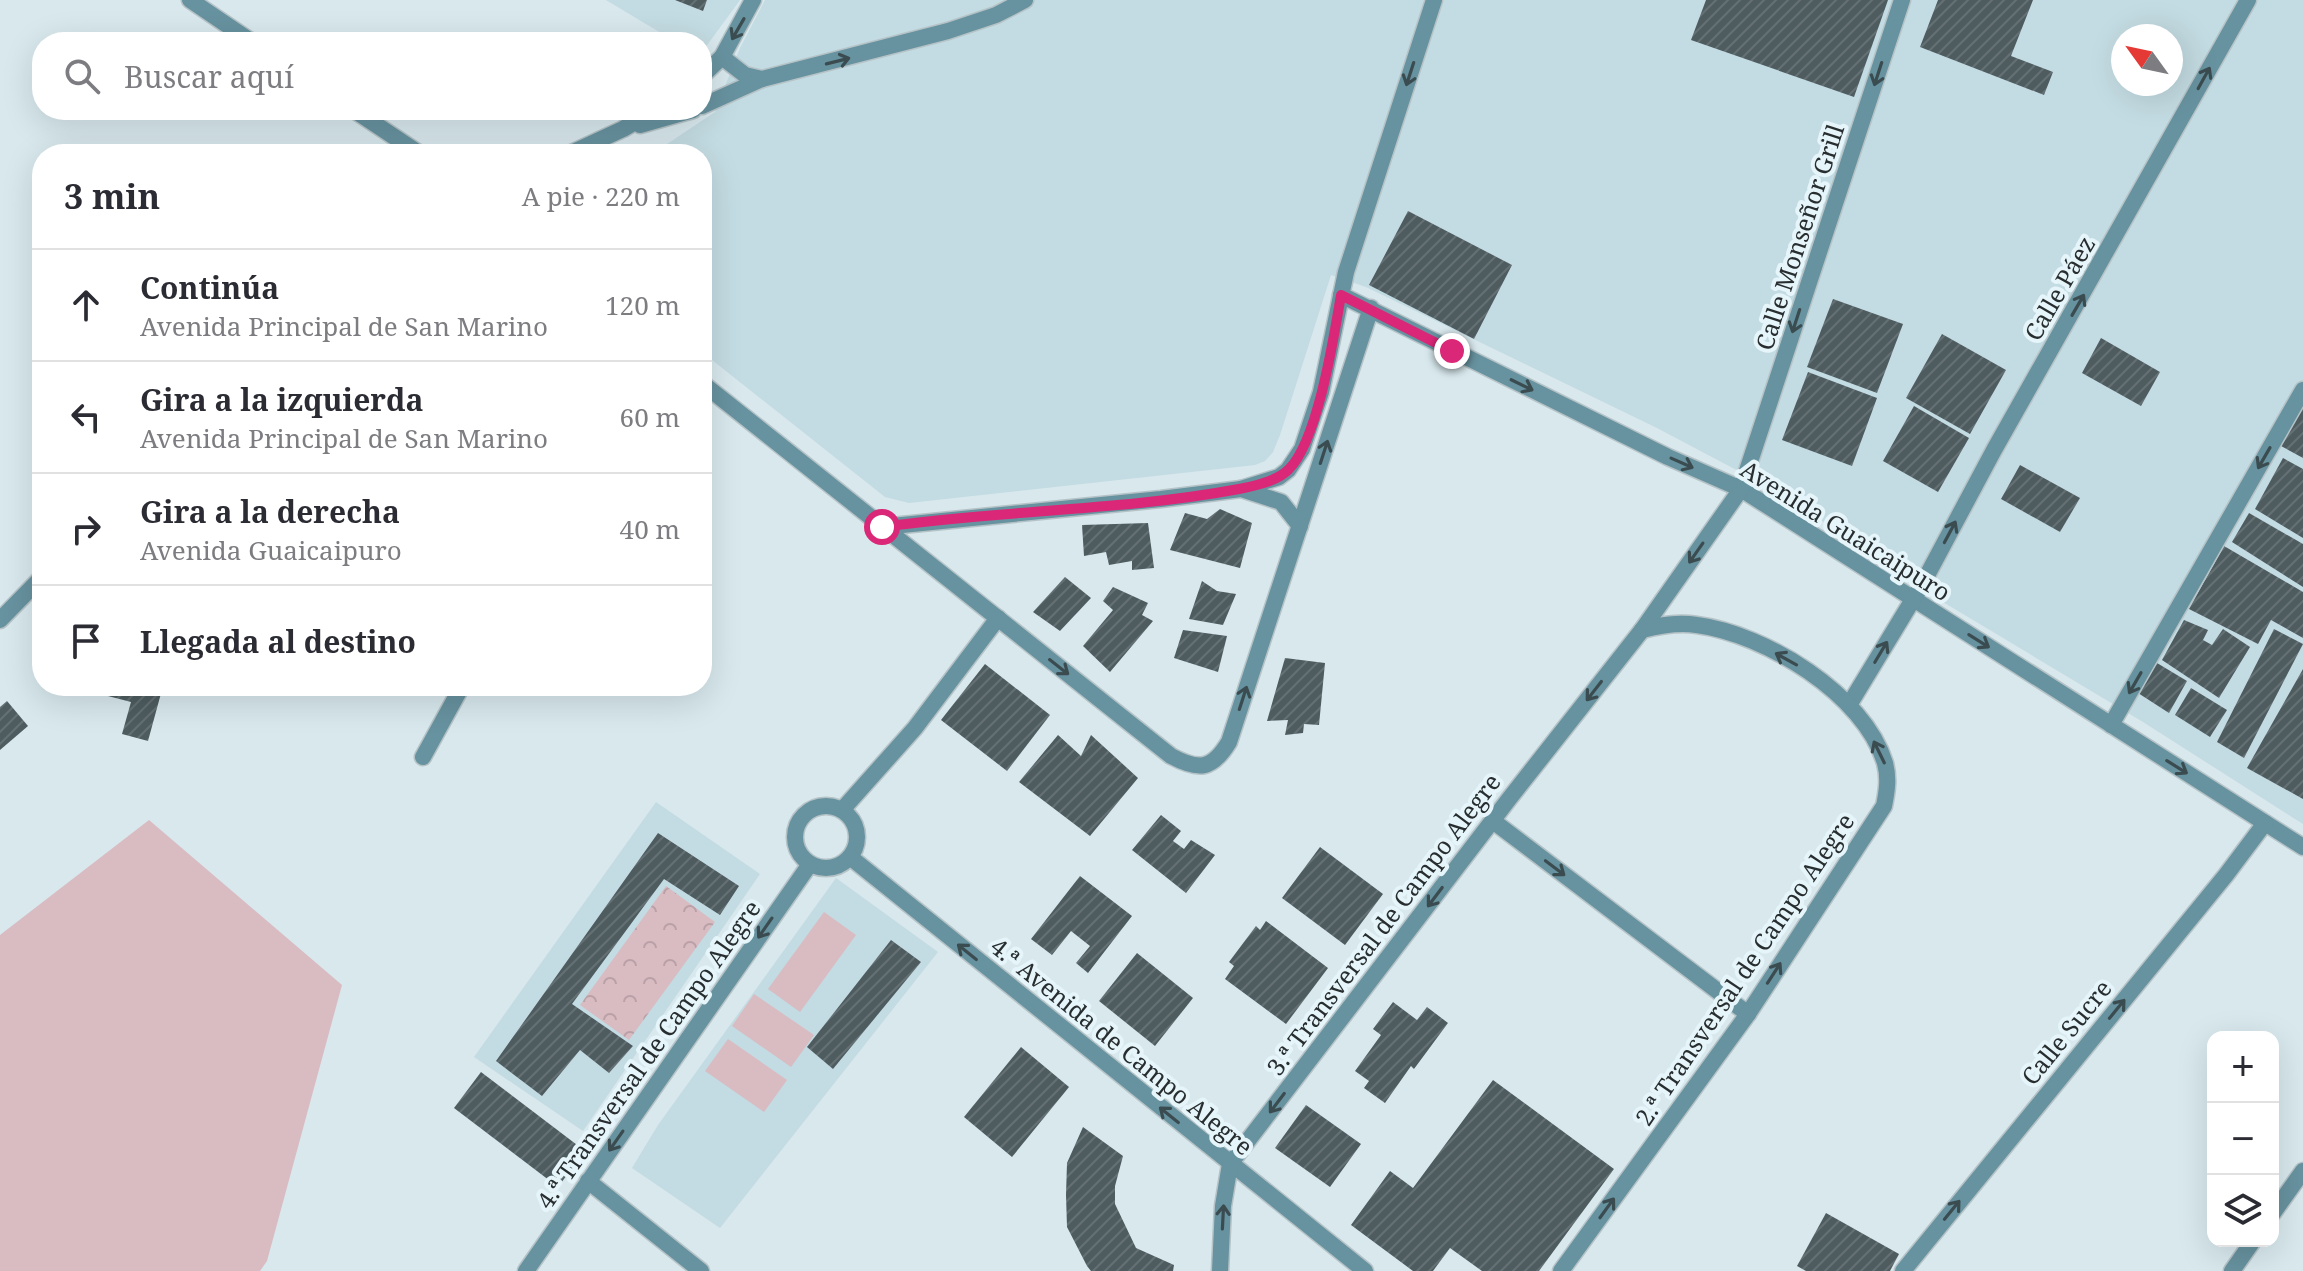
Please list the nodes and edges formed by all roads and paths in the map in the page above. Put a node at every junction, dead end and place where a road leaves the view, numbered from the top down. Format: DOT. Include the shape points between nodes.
graph roads {
  1 [pos="190,0"];
  2 [pos="753,0"];
  3 [pos="1025,0"];
  4 [pos="1434,0"];
  5 [pos="1902,0"];
  6 [pos="2248,0"];
  7 [pos="237,32"];
  8 [pos="722,57"];
  9 [pos="712,66"];
  10 [pos="762,79"];
  11 [pos="712,102"];
  12 [pos="369,120"];
  13 [pos="638,120"];
  14 [pos="656,120"];
  15 [pos="623,129"];
  16 [pos="405,144"];
  17 [pos="591,144"];
  18 [pos="1341,295"];
  19 [pos="1371,308"];
  20 [pos="2303,390"];
  21 [pos="712,391"];
  22 [pos="1241,489"];
  23 [pos="1741,489"];
  24 [pos="1300,526"];
  25 [pos="882,527"];
  26 [pos="32,587"];
  27 [pos="1913,600"];
  28 [pos="998,618"];
  29 [pos="0,620"];
  30 [pos="1642,630"];
  31 [pos="457,696"];
  32 [pos="1849,705"];
  33 [pos="2111,725"];
  34 [pos="423,757"];
  35 [pos="842,810"];
  36 [pos="1493,821"];
  37 [pos="2265,823"];
  38 [pos="2303,847"];
  39 [pos="850,857"];
  40 [pos="810,864"];
  41 [pos="1748,1014"];
  42 [pos="1230,1164"];
  43 [pos="2303,1171"];
  44 [pos="588,1181"];
  45 [pos="2279,1205"];
  46 [pos="2249,1247"];
  47 [pos="526,1271"];
  48 [pos="701,1271"];
  49 [pos="1220,1271"];
  50 [pos="1365,1271"];
  51 [pos="1561,1271"];
  52 [pos="1903,1271"];
  53 [pos="2232,1271"];
  1 -- 7 [label="street"];
  2 -- 8 [label="street, one-way"];
  10 -- 3 [label="street, one-way" via="948,31"];
  4 -- 18 [label="street, one-way"];
  5 -- 23 [label="street, Calle Monseñor Grill, one-way"];
  27 -- 6 [label="street, Calle Páez, one-way"];
  8 -- 9 [label="street"];
  8 -- 10 [label="street" via="745,75"];
  10 -- 11 [label="street"];
  12 -- 16 [label="street"];
  13 -- 15 [label="street"];
  14 -- 15 [label="street"];
  15 -- 17 [label="street"];
  18 -- 19 [label="street, Avenida Guaicaipuro"];
  18 -- 22 [label="street" via="1321,392 1295,462 1279,477"];
  19 -- 23 [label="street, Avenida Guaicaipuro, one-way"];
  24 -- 19 [label="street, one-way"];
  20 -- 33 [label="street, one-way"];
  21 -- 25 [label="street"];
  22 -- 24 [label="street" via="1281,502"];
  22 -- 25 [label="street"];
  23 -- 27 [label="street, Avenida Guaicaipuro"];
  23 -- 30 [label="street, 3.ª Transversal de Campo Alegre, one-way"];
  28 -- 24 [label="street, one-way" via="1171,756 1187,765 1207,765 1229,742"];
  25 -- 28 [label="street"];
  26 -- 29 [label="street"];
  32 -- 27 [label="street, one-way"];
  27 -- 33 [label="street, Avenida Guaicaipuro, one-way"];
  28 -- 35 [label="street" via="915,728"];
  32 -- 30 [label="street, one-way" via="1826,684 1741,636 1698,625 1664,624"];
  30 -- 36 [label="street, 3.ª Transversal de Campo Alegre, one-way"];
  31 -- 34 [label="street"];
  41 -- 32 [label="street, 2.ª Transversal de Campo Alegre, one-way" via="1884,806 1886,765"];
  33 -- 37 [label="street, Avenida Guaicaipuro, one-way"];
  35 -- 39 [label="street" via="857,832"];
  35 -- 40 [label="street" via="823,806 799,821 795,840"];
  36 -- 41 [label="street, one-way"];
  36 -- 42 [label="street, 3.ª Transversal de Campo Alegre, one-way"];
  37 -- 38 [label="street, Avenida Guaicaipuro"];
  52 -- 37 [label="street, Calle Sucre, one-way"];
  39 -- 40 [label="street" via="827,868"];
  42 -- 39 [label="street, 4.ª Avenida de Campo Alegre, one-way"];
  40 -- 44 [label="street, 4.ª Transversal de Campo Alegre, one-way"];
  51 -- 41 [label="street, 2.ª Transversal de Campo Alegre, one-way"];
  49 -- 42 [label="street, 3.ª Transversal de Campo Alegre, one-way"];
  42 -- 50 [label="street, 4.ª Avenida de Campo Alegre"];
  43 -- 45 [label="street"];
  44 -- 47 [label="street, 4.ª Transversal de Campo Alegre"];
  44 -- 48 [label="street"];
  46 -- 53 [label="street"];
}
